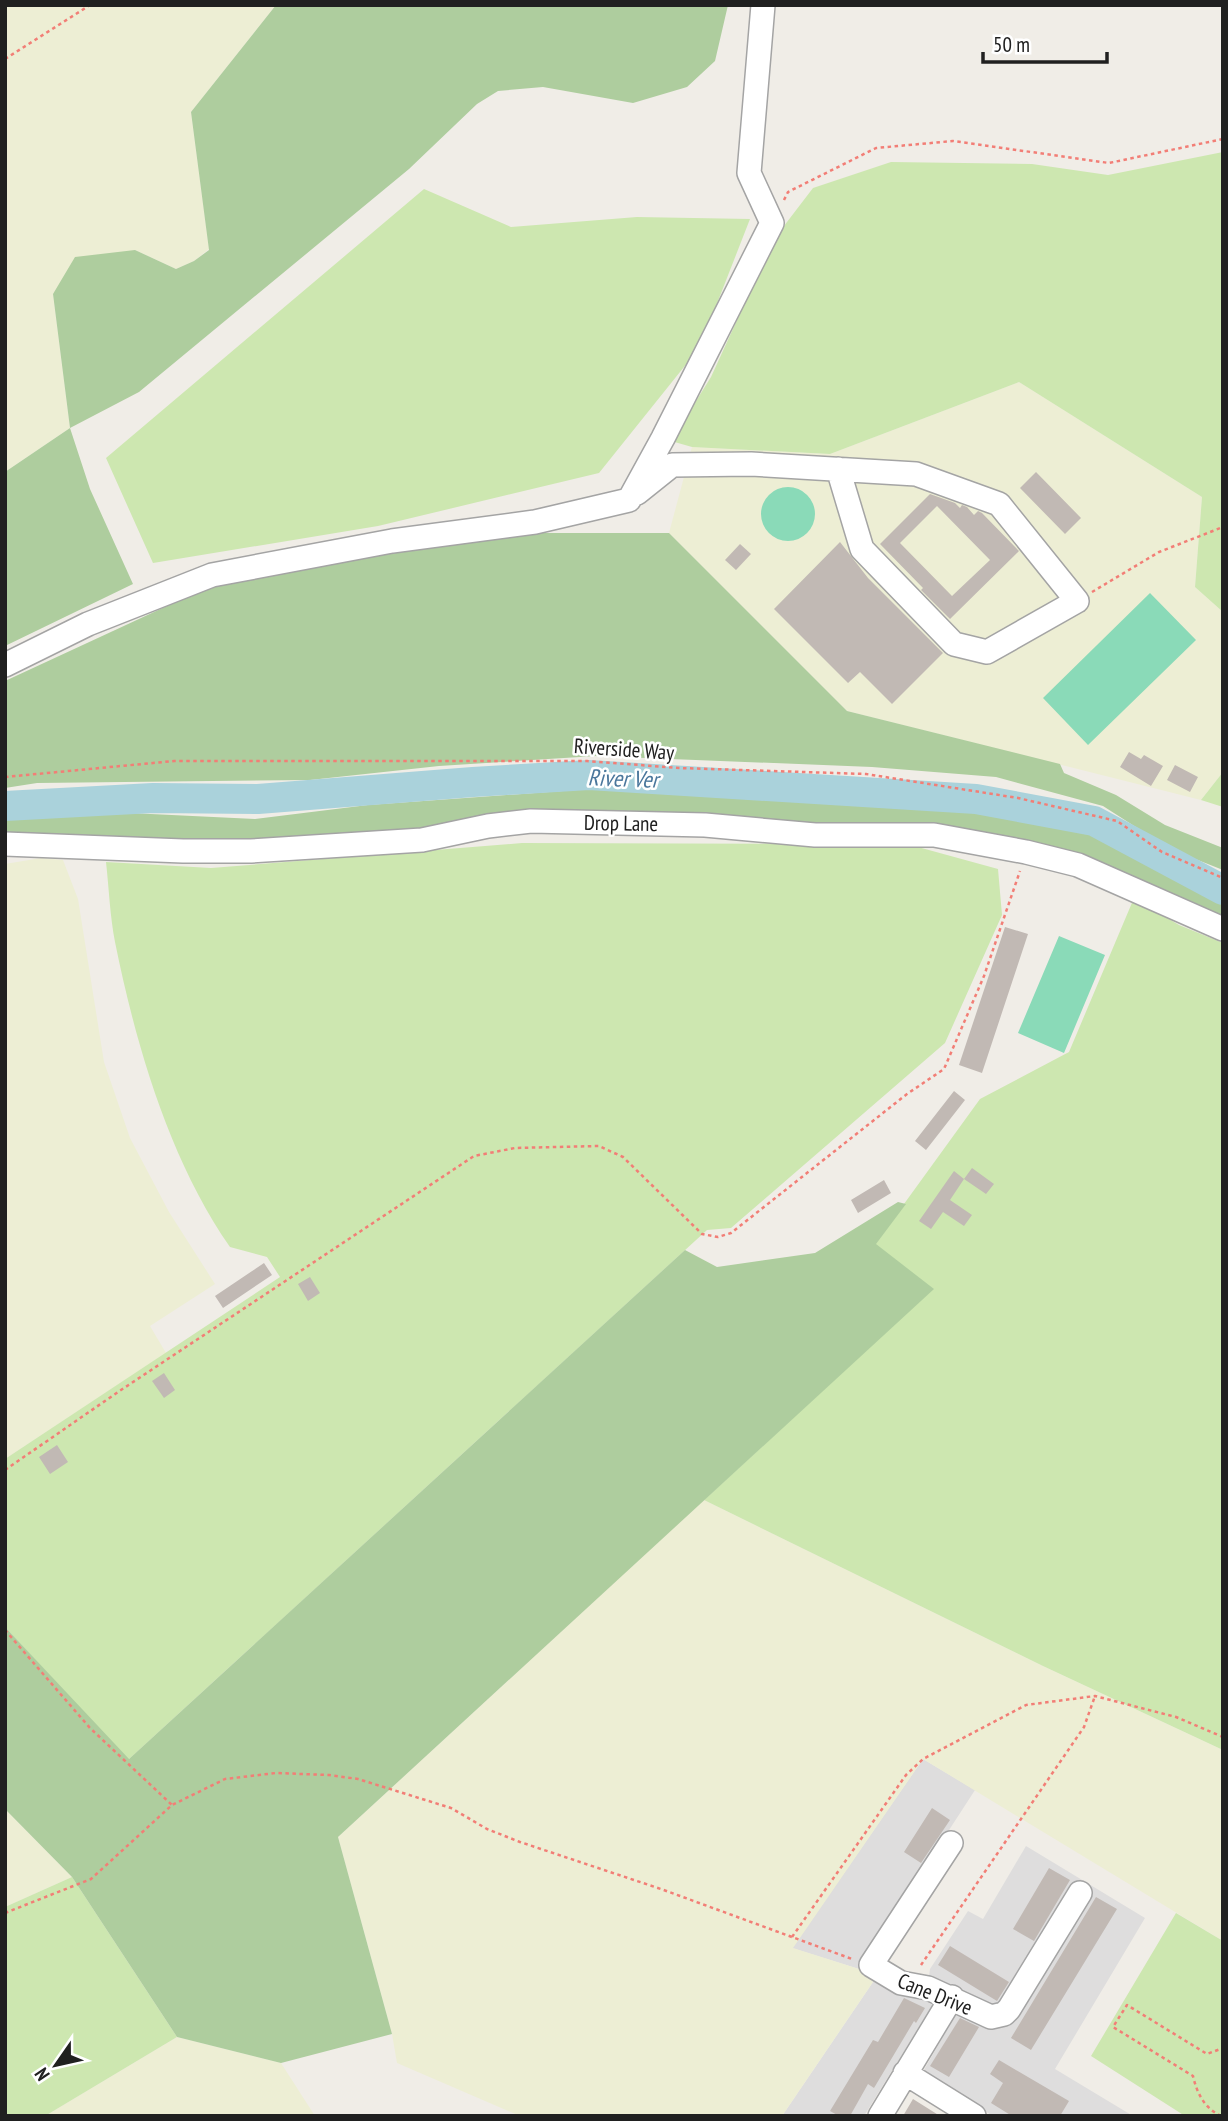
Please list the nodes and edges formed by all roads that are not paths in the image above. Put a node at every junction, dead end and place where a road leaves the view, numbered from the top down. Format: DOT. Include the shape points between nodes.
graph roads {
  1 [pos="763,5"];
  2 [pos="838,469"];
  3 [pos="629,500"];
  4 [pos="5,665"];
  5 [pos="5,844"];
  6 [pos="1223,929"];
  7 [pos="951,1843"];
  8 [pos="1080,1893"];
  9 [pos="952,1997"];
  10 [pos="905,2073"];
  11 [pos="880,2116"];
  12 [pos="974,2116"];
  1 -- 3 [label="street" via="749,173 772,223"];
  2 -- 2 [label="street" via="916,474 999,504 1077,601 987,652 954,644 862,550"];
  2 -- 3 [label="street" via="672,465"];
  3 -- 4 [label="street" via="535,522 392,541 212,575 88,624"];
  5 -- 6 [label="street, Drop Lane" via="251,851 422,840 531,821 705,825 815,835 934,835 1078,865"];
  7 -- 9 [label="street, Cane Drive" via="870,1965 901,1983"];
  8 -- 9 [label="street, Cane Drive" via="1004,2014 984,2015"];
  9 -- 10 [label="street"];
  10 -- 11 [label="street"];
  10 -- 12 [label="street"];
}
